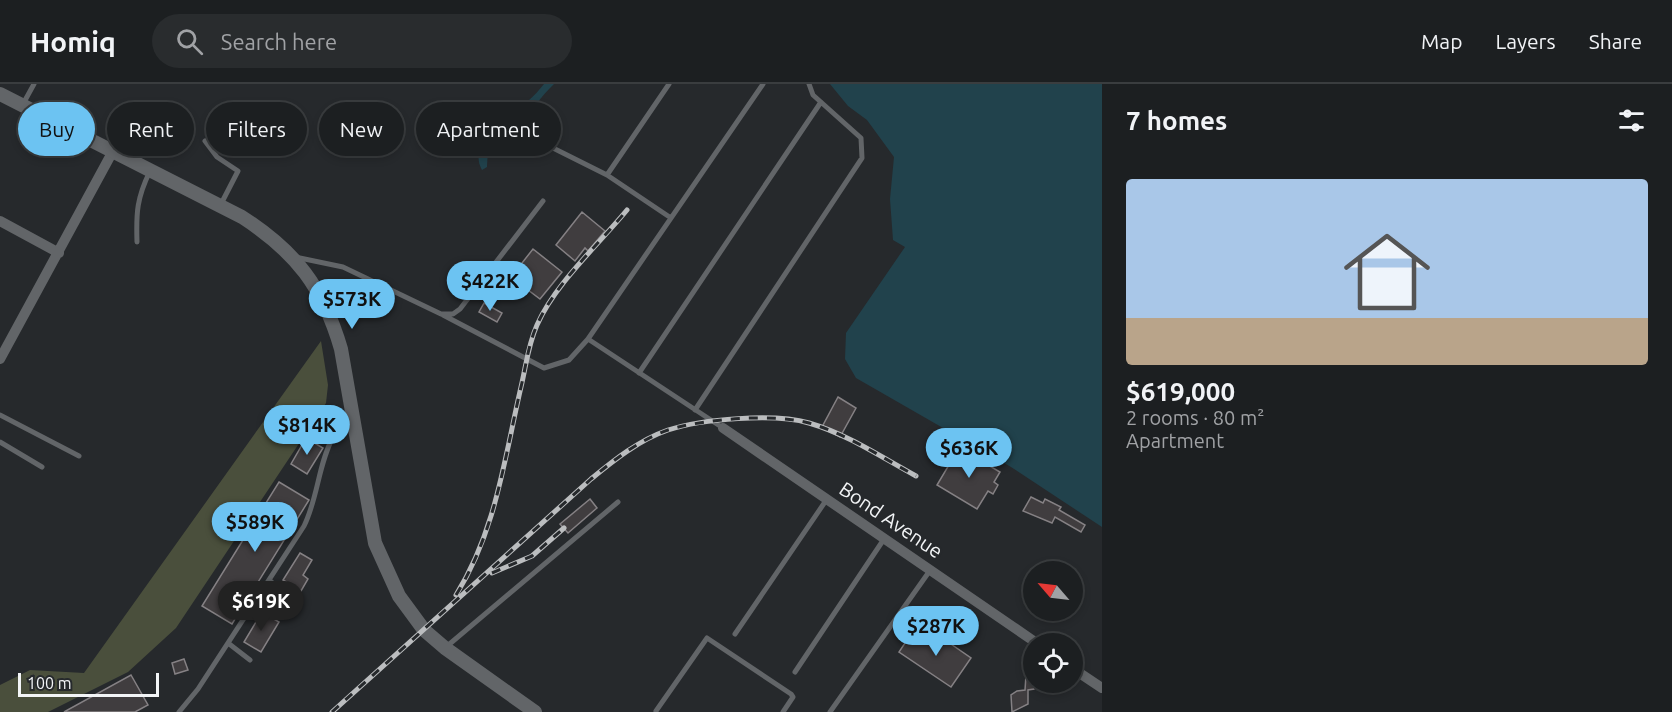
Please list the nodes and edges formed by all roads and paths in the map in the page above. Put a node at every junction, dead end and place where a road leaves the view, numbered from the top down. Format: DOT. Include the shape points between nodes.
graph roads {
  1 [pos="34,84"];
  2 [pos="669,84"];
  3 [pos="763,84"];
  4 [pos="809,84"];
  5 [pos="0,94"];
  6 [pos="25,102"];
  7 [pos="821,102"];
  8 [pos="18,103"];
  9 [pos="204,141"];
  10 [pos="561,152"];
  11 [pos="110,156"];
  12 [pos="123,156"];
  13 [pos="150,170"];
  14 [pos="607,175"];
  15 [pos="543,201"];
  16 [pos="220,206"];
  17 [pos="671,218"];
  18 [pos="0,221"];
  19 [pos="137,242"];
  20 [pos="59,253"];
  21 [pos="293,256"];
  22 [pos="441,314"];
  23 [pos="588,339"];
  24 [pos="4,341"];
  25 [pos="0,359"];
  26 [pos="639,373"];
  27 [pos="695,410"];
  28 [pos="351,413"];
  29 [pos="0,414"];
  30 [pos="723,428"];
  31 [pos="0,442"];
  32 [pos="79,456"];
  33 [pos="42,467"];
  34 [pos="827,499"];
  35 [pos="618,502"];
  36 [pos="885,537"];
  37 [pos="931,569"];
  38 [pos="269,580"];
  39 [pos="260,595"];
  40 [pos="1023,633"];
  41 [pos="735,634"];
  42 [pos="228,643"];
  43 [pos="445,648"];
  44 [pos="250,660"];
  45 [pos="795,672"];
  46 [pos="1083,675"];
  47 [pos="1102,688"];
  48 [pos="179,712"];
  49 [pos="535,712"];
  50 [pos="657,712"];
  51 [pos="783,712"];
  52 [pos="830,712"];
  1 -- 6 [label="lane"];
  2 -- 14 [label="lane"];
  3 -- 17 [label="lane"];
  4 -- 7 [label="lane"];
  5 -- 8 [label="street"];
  7 -- 26 [label="lane"];
  7 -- 27 [label="lane" via="861,138 862,159"];
  9 -- 16 [label="lane" via="217,157 238,171"];
  10 -- 14 [label="lane"];
  11 -- 20 [label="street"];
  12 -- 13 [label="street"];
  13 -- 16 [label="street"];
  13 -- 19 [label="lane" via="136,206"];
  14 -- 17 [label="lane"];
  15 -- 22 [label="lane" via="459,309 453,314"];
  16 -- 21 [label="street" via="272,236"];
  17 -- 23 [label="lane"];
  18 -- 20 [label="street"];
  20 -- 24 [label="street"];
  21 -- 22 [label="lane" via="343,267"];
  21 -- 28 [label="street" via="322,297 333,323"];
  22 -- 23 [label="lane" via="544,368 569,360"];
  23 -- 26 [label="lane"];
  24 -- 25 [label="street"];
  26 -- 27 [label="lane"];
  27 -- 30 [label="lane"];
  28 -- 38 [label="lane" via="333,436 312,510"];
  28 -- 43 [label="street" via="375,543 384,568 408,610"];
  29 -- 32 [label="lane"];
  30 -- 34 [label="street, Bond Avenue"];
  31 -- 33 [label="lane"];
  34 -- 36 [label="street, Bond Avenue"];
  34 -- 41 [label="lane"];
  35 -- 43 [label="lane"];
  36 -- 37 [label="street, Bond Avenue"];
  36 -- 45 [label="lane"];
  37 -- 40 [label="street, Bond Avenue"];
  37 -- 52 [label="lane"];
  38 -- 39 [label="lane"];
  38 -- 39 [label="lane" via="295,600 297,610 287,613"];
  39 -- 42 [label="lane"];
  42 -- 44 [label="lane"];
  42 -- 48 [label="lane"];
  43 -- 49 [label="street"];
  46 -- 47 [label="street"];
  50 -- 51 [label="lane" via="707,638 791,694 793,697"];
}
